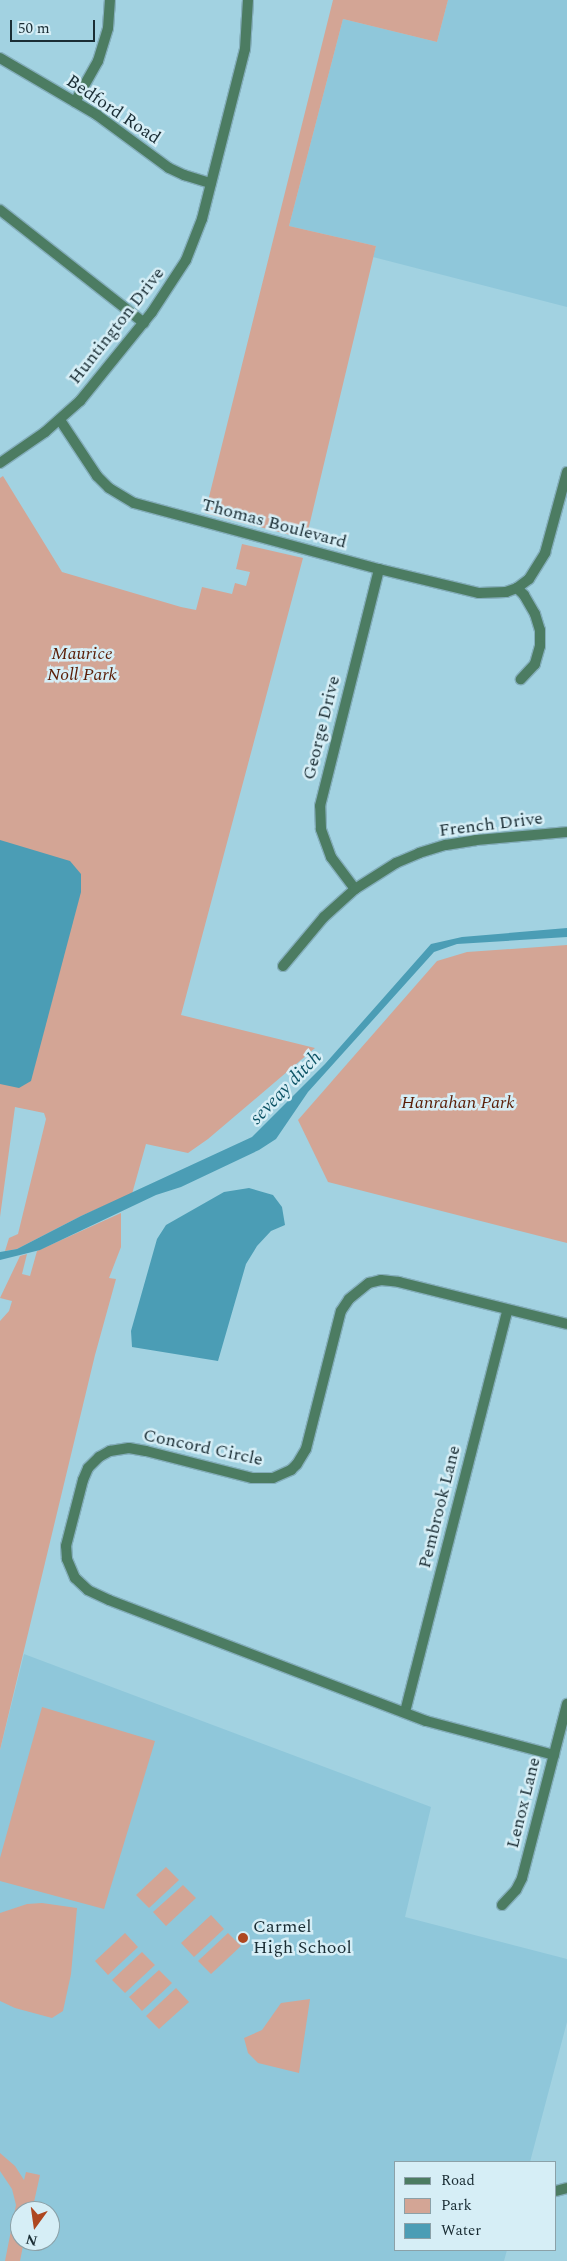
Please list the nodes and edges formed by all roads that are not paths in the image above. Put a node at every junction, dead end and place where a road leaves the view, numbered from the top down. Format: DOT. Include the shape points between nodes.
graph roads {
  1 [pos="110,0"];
  2 [pos="248,0"];
  3 [pos="0,58"];
  4 [pos="75,102"];
  5 [pos="211,183"];
  6 [pos="0,210"];
  7 [pos="144,323"];
  8 [pos="60,420"];
  9 [pos="0,463"];
  10 [pos="567,472"];
  11 [pos="378,569"];
  12 [pos="517,588"];
  13 [pos="522,680"];
  14 [pos="567,832"];
  15 [pos="355,889"];
  16 [pos="283,966"];
  17 [pos="507,1311"];
  18 [pos="567,1324"];
  19 [pos="567,1704"];
  20 [pos="405,1712"];
  21 [pos="554,1755"];
  22 [pos="502,1905"];
  1 -- 4 [label="street" via="108,28 98,61"];
  2 -- 5 [label="street, Huntington Drive" via="244,49"];
  3 -- 4 [label="street, Bedford Road"];
  4 -- 5 [label="street, Bedford Road" via="124,133 168,168"];
  5 -- 7 [label="street, Huntington Drive" via="202,219 186,260 168,292"];
  6 -- 7 [label="street"];
  7 -- 8 [label="street, Huntington Drive" via="80,401"];
  8 -- 9 [label="street, Huntington Drive"];
  8 -- 11 [label="street, Thomas Boulevard" via="97,476 134,504"];
  10 -- 12 [label="street" via="545,553 529,579"];
  11 -- 12 [label="street, Thomas Boulevard" via="479,593 497,594"];
  11 -- 15 [label="street, George Drive" via="320,806 321,829 331,857"];
  12 -- 13 [label="street" via="535,614 540,630 535,664"];
  14 -- 15 [label="street, French Drive" via="446,845 396,862"];
  15 -- 16 [label="street, French Drive" via="324,917"];
  17 -- 18 [label="street, Concord Circle"];
  17 -- 20 [label="street, Pembrook Lane"];
  17 -- 20 [label="street, Concord Circle" via="398,1282 381,1280 369,1283 348,1298 342,1311 306,1449 291,1470 273,1478 252,1478 146,1451 110,1451 91,1463 73,1514 66,1546 67,1559 75,1578 88,1590"];
  19 -- 21 [label="street, Lenox Lane"];
  20 -- 21 [label="street, Concord Circle" via="426,1721"];
  21 -- 22 [label="street, Lenox Lane" via="522,1878"];
}
